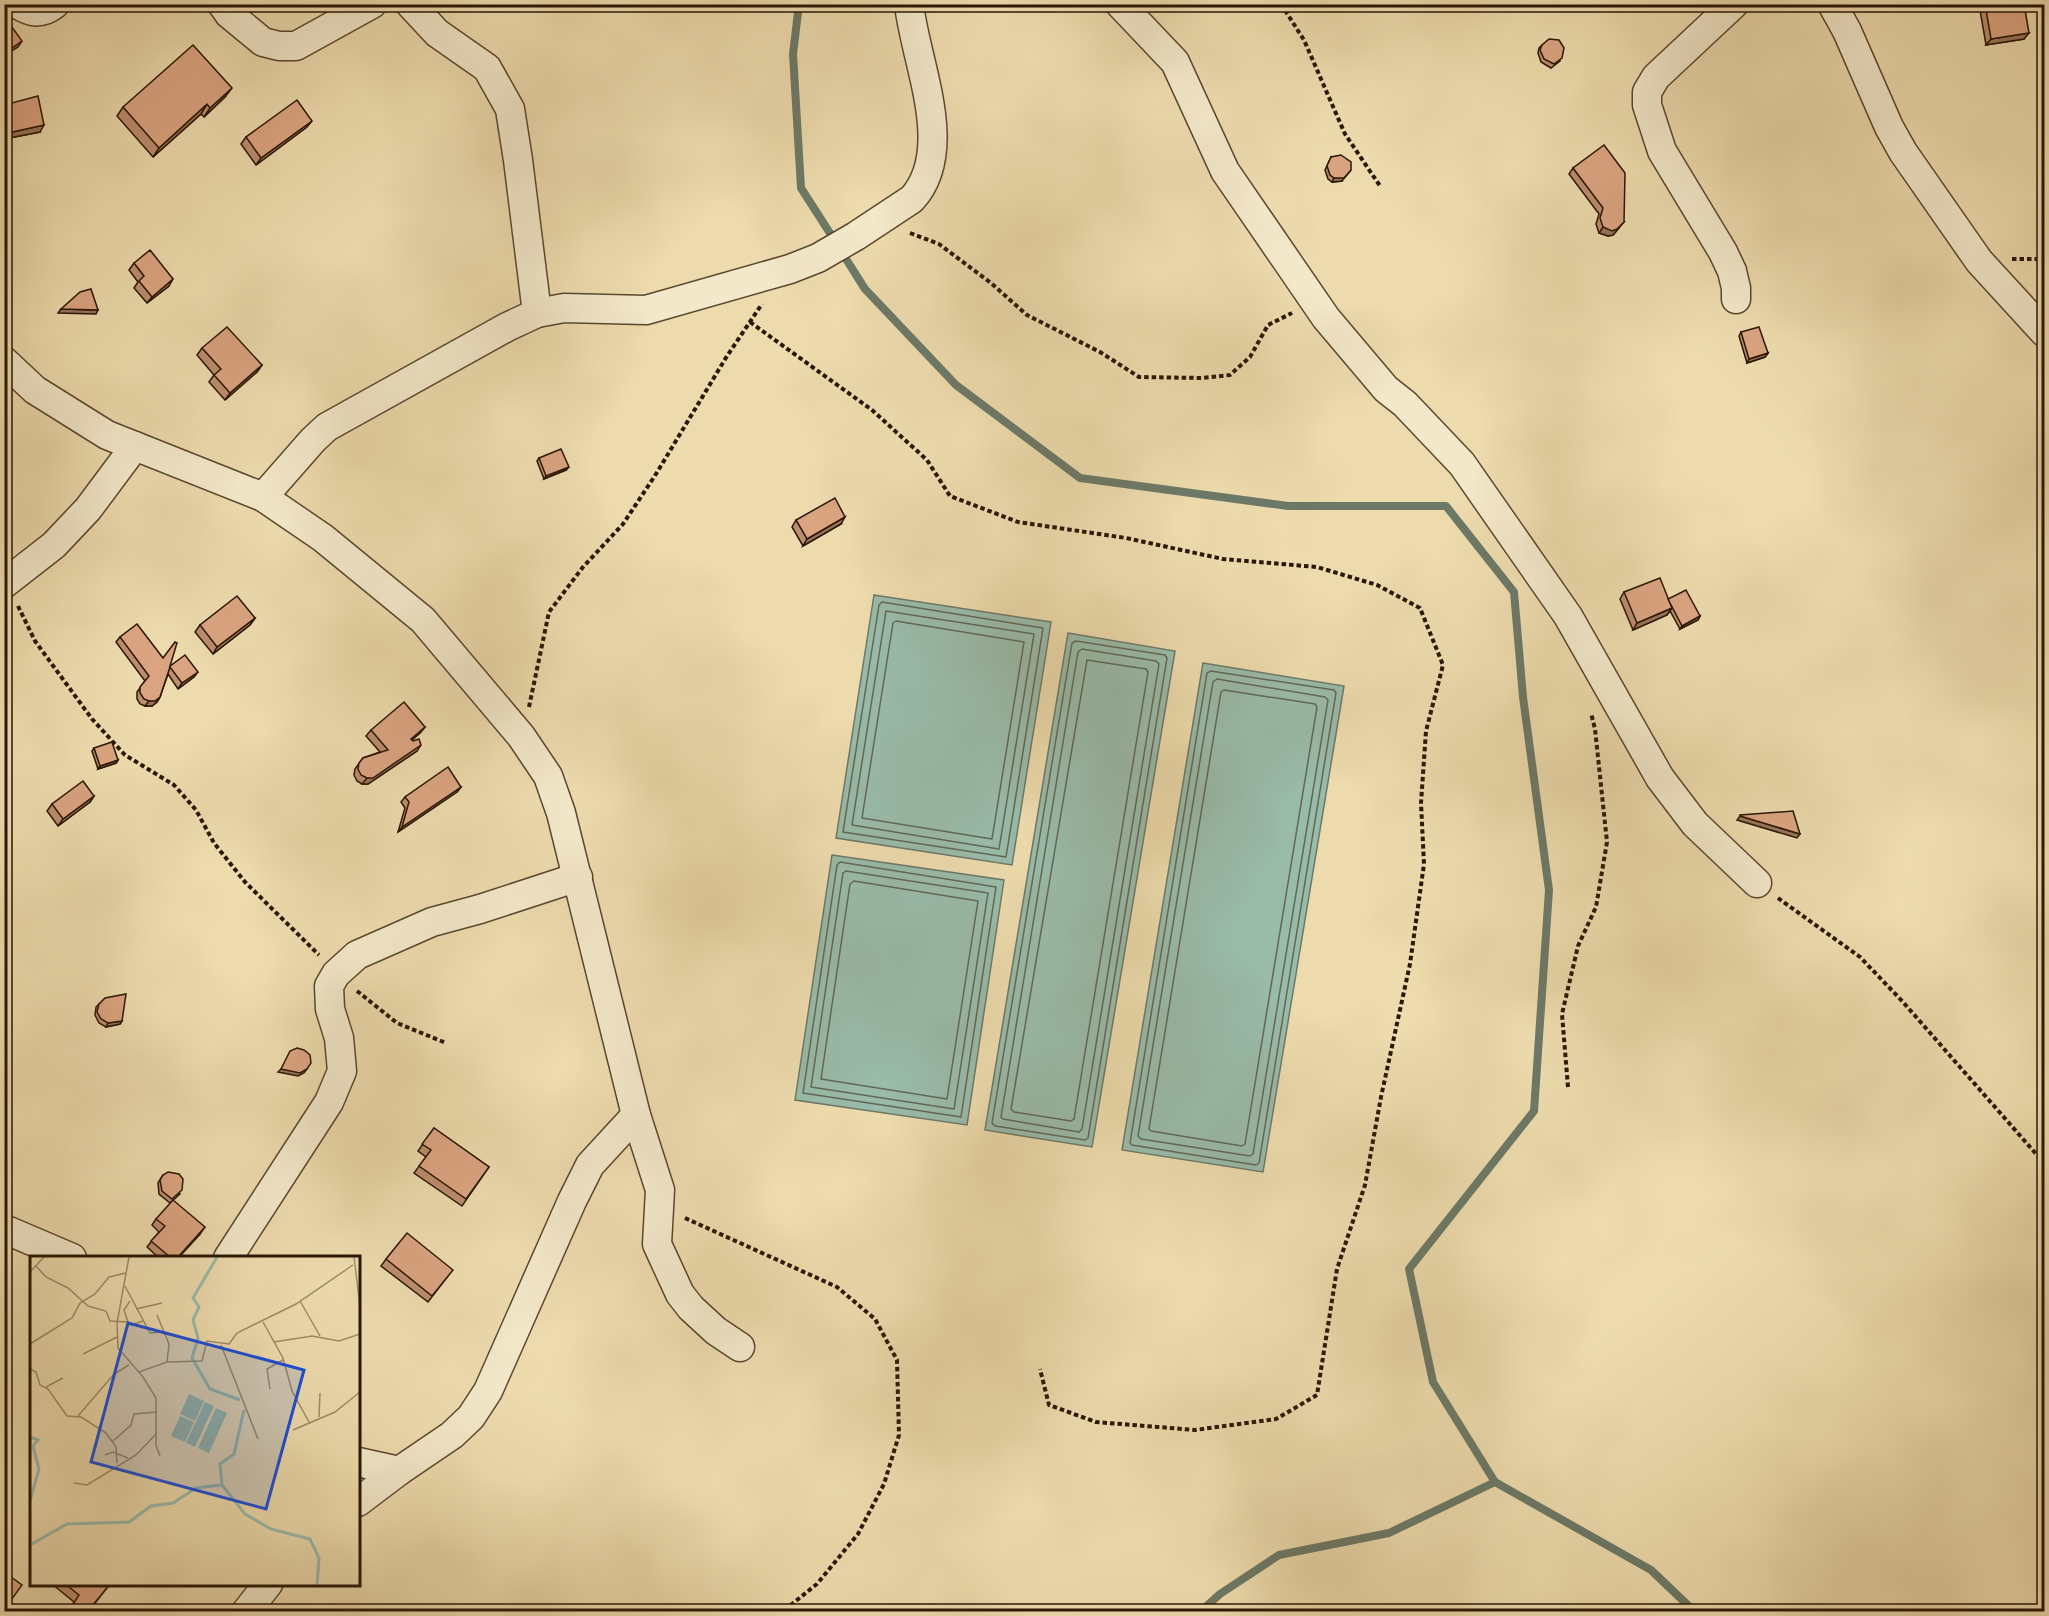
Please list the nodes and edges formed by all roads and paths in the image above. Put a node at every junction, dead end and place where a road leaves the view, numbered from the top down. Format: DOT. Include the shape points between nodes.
graph roads {
  1 [pos="17,4"];
  2 [pos="55,4"];
  3 [pos="222,4"];
  4 [pos="372,4"];
  5 [pos="410,4"];
  6 [pos="909,4"];
  7 [pos="1120,4"];
  8 [pos="1281,4"];
  9 [pos="1734,4"];
  10 [pos="1832,4"];
  11 [pos="1380,186"];
  12 [pos="880,221"];
  13 [pos="1736,298"];
  14 [pos="764,302"];
  15 [pos="537,313"];
  16 [pos="1326,318"];
  17 [pos="750,322"];
  18 [pos="2044,332"];
  19 [pos="4,361"];
  20 [pos="135,446"];
  21 [pos="263,497"];
  22 [pos="5,583"];
  23 [pos="1590,707"];
  24 [pos="520,736"];
  25 [pos="578,877"];
  26 [pos="1757,883"];
  27 [pos="336,974"];
  28 [pos="446,1042"];
  29 [pos="1568,1087"];
  30 [pos="636,1115"];
  31 [pos="2044,1163"];
  32 [pos="660,1190"];
  33 [pos="4,1229"];
  34 [pos="70,1256"];
  35 [pos="229,1256"];
  36 [pos="740,1347"];
  37 [pos="1040,1369"];
  38 [pos="360,1462"];
  39 [pos="399,1471"];
  40 [pos="360,1500"];
  41 [pos="266,1586"];
  42 [pos="246,1611"];
  43 [pos="782,1611"];
  1 -- 2 [label="street" via="41,12"];
  3 -- 4 [label="street" via="263,42 279,46 296,46"];
  5 -- 15 [label="street" via="437,33 488,68 510,109"];
  6 -- 12 [label="street" via="933,124 932,155 919,191"];
  7 -- 16 [label="street" via="1175,62 1226,171"];
  8 -- 11 [label="path" via="1304,40 1345,134"];
  9 -- 13 [label="street" via="1656,77 1647,92 1647,105 1662,151 1732,271"];
  10 -- 18 [label="street" via="1903,152 1973,253"];
  12 -- 15 [label="street" via="818,258 790,269 646,310 564,309"];
  12 -- 16 [label="path" via="939,244 1027,315 1139,377 1230,375 1250,357 1268,325 1292,313"];
  14 -- 17 [label="path"];
  15 -- 21 [label="street" via="327,427"];
  16 -- 26 [label="street" via="1386,389 1462,464 1568,616 1659,778 1695,824"];
  17 -- 24 [label="path" via="623,524 582,567 549,612"];
  17 -- 37 [label="path" via="872,410 927,460 950,496 1018,522 1126,538 1223,559 1317,567 1377,585 1420,608 1443,665 1426,730 1421,802 1424,864 1410,964 1365,1185 1337,1269 1317,1395 1276,1419 1195,1430 1096,1422 1049,1405"];
  19 -- 20 [label="street" via="35,390 107,435"];
  20 -- 21 [label="street"];
  20 -- 22 [label="street" via="54,545"];
  21 -- 24 [label="street" via="323,538 423,621"];
  22 -- 27 [label="path" via="35,640 92,719 125,755 174,785 245,882"];
  23 -- 29 [label="path" via="1607,842 1596,907 1578,946 1562,1014"];
  24 -- 25 [label="street" via="548,776"];
  25 -- 27 [label="street" via="432,922 357,956"];
  25 -- 30 [label="street"];
  26 -- 31 [label="path" via="1860,957"];
  27 -- 28 [label="path" via="397,1023"];
  27 -- 35 [label="street" via="329,986 330,1009 339,1038 342,1071 329,1101"];
  30 -- 32 [label="street"];
  30 -- 39 [label="street" via="590,1165 488,1391 471,1417"];
  32 -- 36 [label="street" via="657,1244 680,1294 716,1331"];
  32 -- 43 [label="path" via="685,1218 837,1287 875,1319 897,1360 899,1435 884,1484 858,1534 817,1584"];
  33 -- 34 [label="street"];
  38 -- 39 [label="street"];
  39 -- 40 [label="street"];
  41 -- 42 [label="street"];
}
